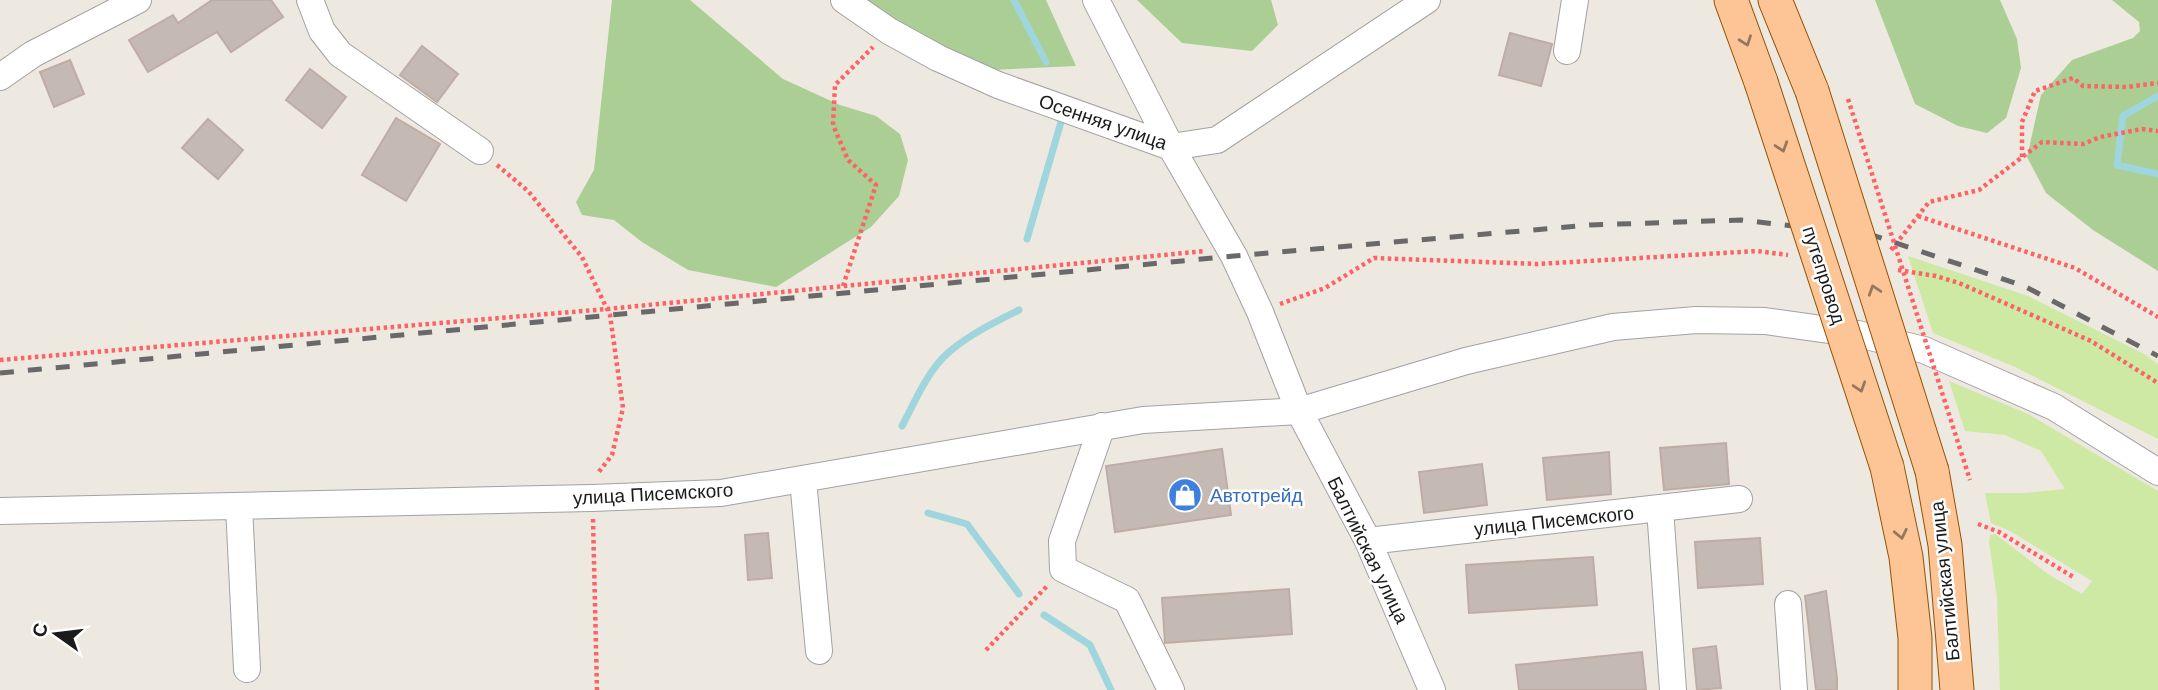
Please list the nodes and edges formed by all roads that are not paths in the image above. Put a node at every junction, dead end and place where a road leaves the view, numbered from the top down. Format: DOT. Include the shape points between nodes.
graph roads {
  1 [pos="138,0"];
  2 [pos="310,0"];
  3 [pos="844,0"];
  4 [pos="1096,0"];
  5 [pos="1427,0"];
  6 [pos="1575,0"];
  7 [pos="1731,0"];
  8 [pos="1775,0"];
  9 [pos="1786,0"];
  10 [pos="1567,51"];
  11 [pos="1800,59"];
  12 [pos="0,78"];
  13 [pos="1171,147"];
  14 [pos="480,151"];
  15 [pos="1299,411"];
  16 [pos="1101,426"];
  17 [pos="1887,467"];
  18 [pos="2158,472"];
  19 [pos="803,480"];
  20 [pos="1739,499"];
  21 [pos="239,506"];
  22 [pos="1660,509"];
  23 [pos="0,511"];
  24 [pos="1368,541"];
  25 [pos="1788,604"];
  26 [pos="819,651"];
  27 [pos="247,669"];
  28 [pos="1171,690"];
  29 [pos="1433,690"];
  30 [pos="1673,690"];
  31 [pos="1794,690"];
  32 [pos="1915,690"];
  33 [pos="1957,690"];
  1 -- 12 [label="street" via="33,54"];
  2 -- 14 [label="street" via="322,31 340,54"];
  3 -- 13 [label="street, Осенняя улица" via="889,31 998,85"];
  4 -- 13 [label="street, Балтийская улица"];
  5 -- 13 [label="street, Осенняя улица" via="1217,140"];
  6 -- 10 [label="street"];
  7 -- 17 [label="main road, путепровод, one-way, bridge"];
  8 -- 11 [label="main road"];
  9 -- 11 [label="main road"];
  33 -- 11 [label="main road, Балтийская улица, one-way, bridge" via="1945,545 1932,471"];
  13 -- 15 [label="street, Балтийская улица" via="1230,248"];
  15 -- 16 [label="street, улица Писемского"];
  15 -- 18 [label="street, улица Писемского" via="1466,361 1613,327 1696,320 1765,321 1858,334 1924,350 2054,407"];
  15 -- 24 [label="street, Балтийская улица"];
  16 -- 19 [label="street, улица Писемского"];
  16 -- 28 [label="street" via="1062,541 1063,569 1126,600"];
  17 -- 32 [label="main road, Балтийская улица, one-way" via="1906,557 1915,638"];
  19 -- 21 [label="street, улица Писемского" via="720,493"];
  19 -- 26 [label="street"];
  20 -- 22 [label="street, улица Писемского"];
  21 -- 23 [label="street, улица Писемского"];
  21 -- 27 [label="street"];
  22 -- 24 [label="street, улица Писемского"];
  22 -- 30 [label="street"];
  24 -- 29 [label="street, Балтийская улица"];
  25 -- 31 [label="street"];
}
